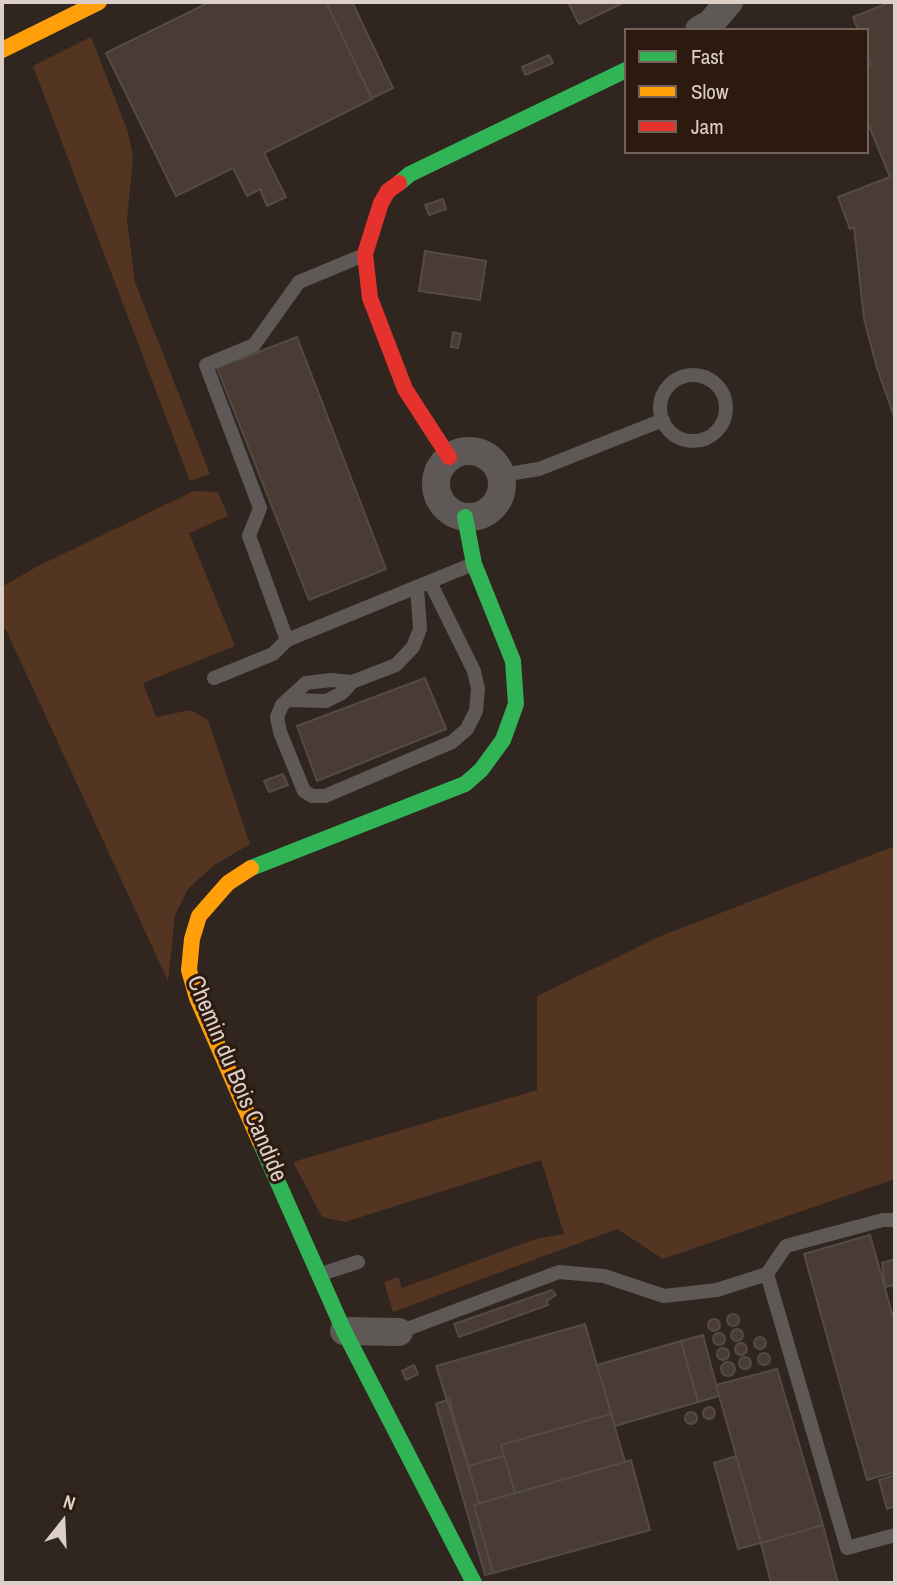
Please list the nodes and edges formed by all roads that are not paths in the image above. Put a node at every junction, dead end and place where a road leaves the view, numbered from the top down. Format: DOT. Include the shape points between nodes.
graph roads {
  1 [pos="99,2"];
  2 [pos="729,2"];
  3 [pos="702,28"];
  4 [pos="2,50"];
  5 [pos="624,71"];
  6 [pos="365,254"];
  7 [pos="663,420"];
  8 [pos="449,457"];
  9 [pos="502,475"];
  10 [pos="465,517"];
  11 [pos="474,564"];
  12 [pos="424,584"];
  13 [pos="287,640"];
  14 [pos="214,678"];
  15 [pos="895,1220"];
  16 [pos="359,1262"];
  17 [pos="767,1274"];
  18 [pos="320,1275"];
  19 [pos="344,1331"];
  20 [pos="399,1332"];
  21 [pos="895,1535"];
  22 [pos="474,1583"];
  1 -- 4 [label="street"];
  2 -- 3 [label="street"];
  5 -- 6 [label="street" via="395,184 377,212"];
  6 -- 8 [label="street" via="370,298 405,389"];
  6 -- 13 [label="lane" via="299,282 254,345 206,365 260,508 249,537"];
  7 -- 7 [label="lane" via="684,440 706,438 722,424 724,396 715,383 701,376 680,378 664,393 660,405"];
  7 -- 9 [label="lane" via="539,469"];
  8 -- 9 [label="street" via="480,452"];
  8 -- 10 [label="street" via="436,487 445,508"];
  9 -- 10 [label="street" via="501,496 495,505 477,517"];
  10 -- 11 [label="street, Chemin du Bois Candide"];
  11 -- 12 [label="lane"];
  11 -- 18 [label="street, Chemin du Bois Candide" via="505,635 515,681 516,704 493,755 465,783 250,868 210,900 192,939 189,970 197,998"];
  12 -- 12 [label="lane" via="474,671 476,711 467,729 452,742 325,796 312,796 304,791 277,717 306,683 352,682 396,665 413,647 420,629"];
  12 -- 13 [label="lane"];
  13 -- 14 [label="lane" via="273,654"];
  15 -- 17 [label="lane" via="786,1246"];
  16 -- 18 [label="lane"];
  17 -- 20 [label="lane" via="717,1290 664,1296 604,1276 559,1272"];
  17 -- 21 [label="lane" via="847,1548"];
  18 -- 19 [label="street, Chemin du Bois Candide"];
  19 -- 20 [label="street"];
  19 -- 22 [label="street, Chemin du Bois Candide"];
}
